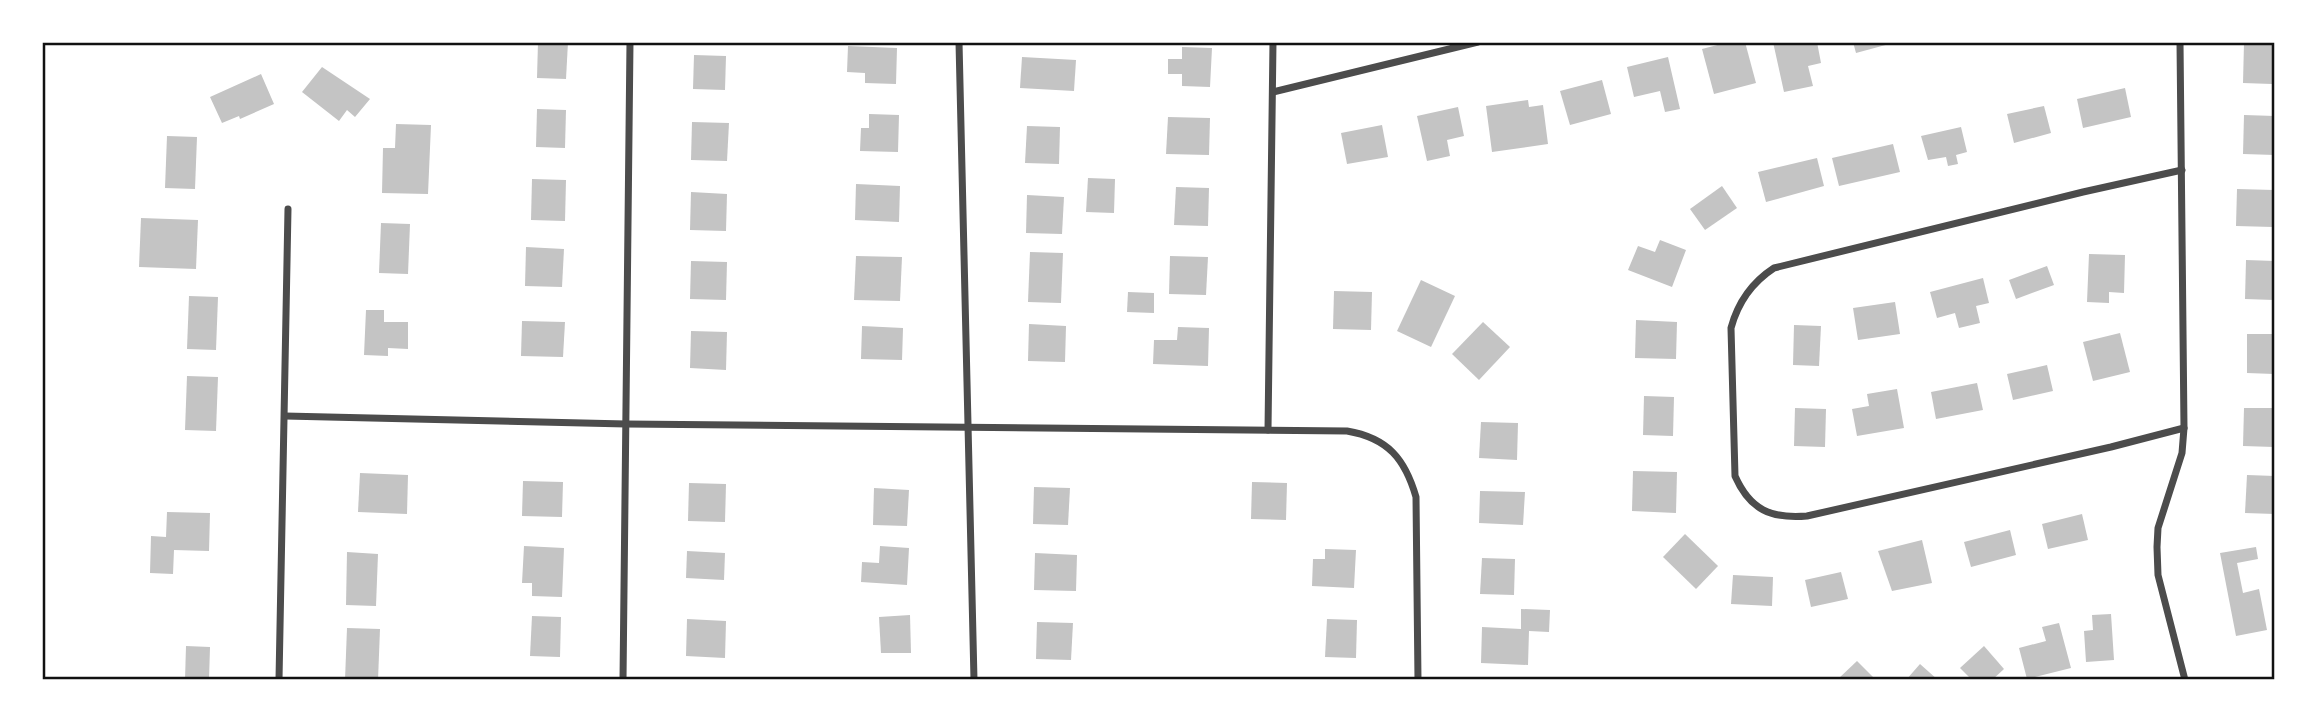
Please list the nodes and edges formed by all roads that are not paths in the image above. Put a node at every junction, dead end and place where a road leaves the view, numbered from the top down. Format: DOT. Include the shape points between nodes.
graph roads {
  1 [pos="630,42"];
  2 [pos="959,42"];
  3 [pos="1273,42"];
  4 [pos="1478,42"];
  5 [pos="2180,42"];
  6 [pos="1273,92"];
  7 [pos="2182,170"];
  8 [pos="288,209"];
  9 [pos="285,416"];
  10 [pos="626,424"];
  11 [pos="968,427"];
  12 [pos="2184,428"];
  13 [pos="1268,430"];
  14 [pos="279,680"];
  15 [pos="623,680"];
  16 [pos="974,680"];
  17 [pos="1419,680"];
  18 [pos="2185,680"];
  1 -- 10 [label="street"];
  2 -- 11 [label="street"];
  3 -- 6 [label="street"];
  4 -- 6 [label="street"];
  5 -- 7 [label="street"];
  6 -- 13 [label="street"];
  7 -- 12 [label="street"];
  7 -- 12 [label="street" via="1774,268 1748,291 1731,328 1735,476 1750,501 1777,515 1807,516"];
  8 -- 9 [label="street"];
  9 -- 10 [label="street"];
  9 -- 14 [label="street"];
  10 -- 11 [label="street"];
  10 -- 15 [label="street"];
  11 -- 13 [label="street"];
  11 -- 16 [label="street"];
  12 -- 18 [label="street" via="2182,453 2158,528 2157,547 2158,575"];
  13 -- 17 [label="street" via="1362,433 1400,459 1410,475 1416,498"];
}
